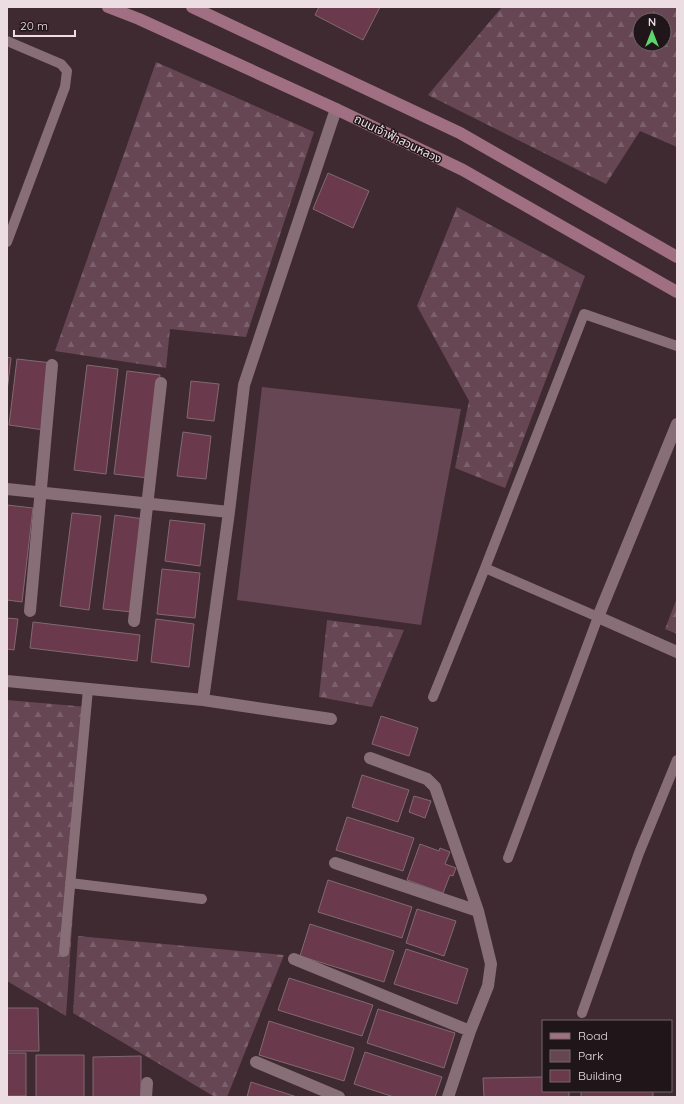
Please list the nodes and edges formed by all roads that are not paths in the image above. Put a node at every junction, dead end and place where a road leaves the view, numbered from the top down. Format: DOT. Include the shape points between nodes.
graph roads {
  1 [pos="108,7"];
  2 [pos="192,7"];
  3 [pos="7,42"];
  4 [pos="336,109"];
  5 [pos="7,242"];
  6 [pos="677,257"];
  7 [pos="677,292"];
  8 [pos="677,346"];
  9 [pos="52,365"];
  10 [pos="161,382"];
  11 [pos="677,424"];
  12 [pos="7,489"];
  13 [pos="40,493"];
  14 [pos="147,503"];
  15 [pos="229,512"];
  16 [pos="485,568"];
  17 [pos="30,611"];
  18 [pos="598,617"];
  19 [pos="134,621"];
  20 [pos="677,652"];
  21 [pos="7,681"];
  22 [pos="88,689"];
  23 [pos="433,697"];
  24 [pos="203,700"];
  25 [pos="332,719"];
  26 [pos="370,758"];
  27 [pos="677,760"];
  28 [pos="508,858"];
  29 [pos="335,863"];
  30 [pos="70,884"];
  31 [pos="202,899"];
  32 [pos="478,911"];
  33 [pos="64,952"];
  34 [pos="294,959"];
  35 [pos="582,1013"];
  36 [pos="470,1031"];
  37 [pos="256,1062"];
  38 [pos="147,1083"];
  39 [pos="146,1097"];
  40 [pos="339,1097"];
  41 [pos="448,1097"];
  1 -- 4 [label="main road, ถนนเจ้าฟ้าสวนหลวง"];
  2 -- 6 [label="main road" via="460,133"];
  3 -- 5 [label="lane" via="61,64 67,71 65,87"];
  4 -- 7 [label="main road, ถนนเจ้าฟ้าสวนหลวง" via="463,170"];
  4 -- 15 [label="street" via="244,385"];
  8 -- 16 [label="lane" via="584,314"];
  9 -- 13 [label="street"];
  10 -- 14 [label="street"];
  11 -- 18 [label="street"];
  12 -- 13 [label="street"];
  13 -- 14 [label="street"];
  13 -- 17 [label="street"];
  14 -- 15 [label="street"];
  14 -- 19 [label="street"];
  15 -- 24 [label="street"];
  16 -- 18 [label="lane"];
  16 -- 23 [label="lane"];
  18 -- 20 [label="street"];
  18 -- 28 [label="lane"];
  21 -- 22 [label="street"];
  22 -- 24 [label="street"];
  22 -- 30 [label="lane"];
  24 -- 25 [label="street"];
  26 -- 32 [label="street" via="427,779 435,787"];
  27 -- 35 [label="lane"];
  29 -- 32 [label="street"];
  30 -- 31 [label="lane"];
  30 -- 33 [label="lane"];
  32 -- 36 [label="street" via="491,964 488,986"];
  34 -- 36 [label="street"];
  36 -- 41 [label="street"];
  37 -- 40 [label="street"];
  38 -- 39 [label="street"];
}
